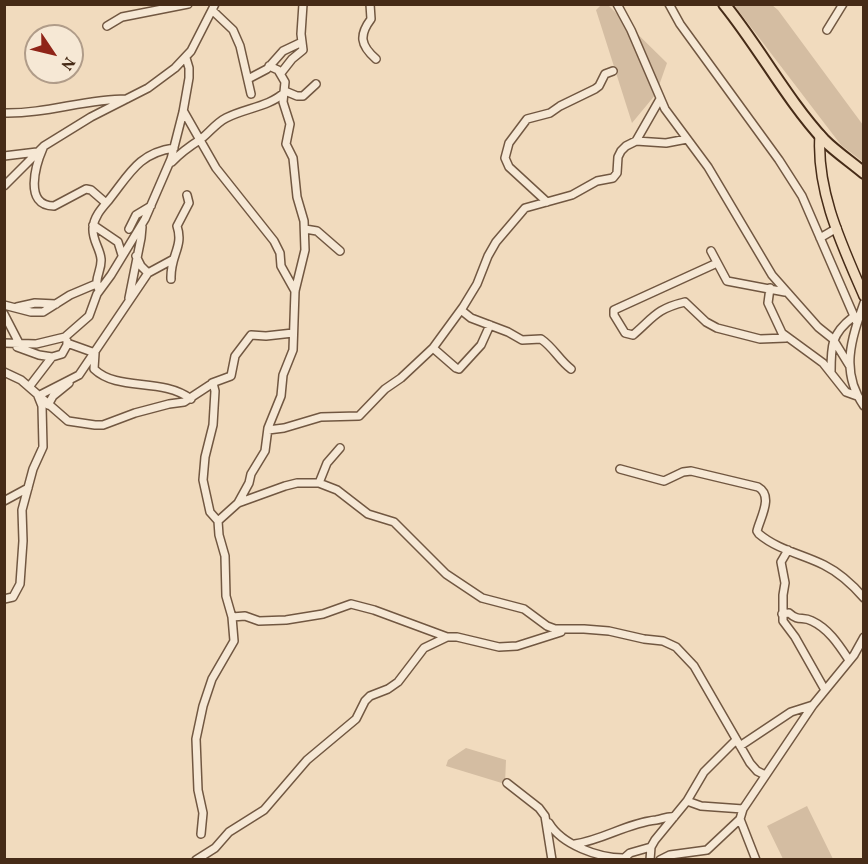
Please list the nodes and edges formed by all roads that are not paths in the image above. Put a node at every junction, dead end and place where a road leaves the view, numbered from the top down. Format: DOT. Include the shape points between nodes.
graph roads {
  1 [pos="140,4"];
  2 [pos="188,4"];
  3 [pos="303,4"];
  4 [pos="370,4"];
  5 [pos="617,4"];
  6 [pos="663,4"];
  7 [pos="724,4"];
  8 [pos="843,4"];
  9 [pos="670,6"];
  10 [pos="214,8"];
  11 [pos="141,13"];
  12 [pos="107,26"];
  13 [pos="827,30"];
  14 [pos="302,42"];
  15 [pos="186,58"];
  16 [pos="376,59"];
  17 [pos="269,66"];
  18 [pos="613,71"];
  19 [pos="281,73"];
  20 [pos="248,79"];
  21 [pos="316,84"];
  22 [pos="285,91"];
  23 [pos="251,94"];
  24 [pos="128,99"];
  25 [pos="660,99"];
  26 [pos="183,112"];
  27 [pos="4,113"];
  28 [pos="820,135"];
  29 [pos="687,139"];
  30 [pos="200,140"];
  31 [pos="636,141"];
  32 [pos="44,146"];
  33 [pos="174,148"];
  34 [pos="37,152"];
  35 [pos="4,156"];
  36 [pos="168,165"];
  37 [pos="864,172"];
  38 [pos="4,186"];
  39 [pos="187,195"];
  40 [pos="547,202"];
  41 [pos="106,203"];
  42 [pos="151,206"];
  43 [pos="93,225"];
  44 [pos="142,225"];
  45 [pos="837,228"];
  46 [pos="129,229"];
  47 [pos="305,230"];
  48 [pos="820,238"];
  49 [pos="340,251"];
  50 [pos="711,251"];
  51 [pos="122,255"];
  52 [pos="136,256"];
  53 [pos="172,260"];
  54 [pos="717,263"];
  55 [pos="148,273"];
  56 [pos="171,279"];
  57 [pos="98,287"];
  58 [pos="770,288"];
  59 [pos="295,291"];
  60 [pos="786,292"];
  61 [pos="864,296"];
  62 [pos="128,300"];
  63 [pos="864,303"];
  64 [pos="4,305"];
  65 [pos="461,310"];
  66 [pos="4,314"];
  67 [pos="855,320"];
  68 [pos="490,325"];
  69 [pos="293,333"];
  70 [pos="786,338"];
  71 [pos="833,339"];
  72 [pos="66,340"];
  73 [pos="19,343"];
  74 [pos="4,344"];
  75 [pos="433,348"];
  76 [pos="95,353"];
  77 [pos="52,357"];
  78 [pos="849,364"];
  79 [pos="571,369"];
  80 [pos="4,372"];
  81 [pos="831,372"];
  82 [pos="79,375"];
  83 [pos="212,383"];
  84 [pos="29,387"];
  85 [pos="38,396"];
  86 [pos="857,396"];
  87 [pos="191,399"];
  88 [pos="48,405"];
  89 [pos="864,406"];
  90 [pos="268,430"];
  91 [pos="340,448"];
  92 [pos="620,469"];
  93 [pos="319,483"];
  94 [pos="28,488"];
  95 [pos="4,501"];
  96 [pos="238,503"];
  97 [pos="218,521"];
  98 [pos="788,550"];
  99 [pos="864,598"];
  100 [pos="4,599"];
  101 [pos="782,614"];
  102 [pos="232,617"];
  103 [pos="574,628"];
  104 [pos="447,637"];
  105 [pos="864,637"];
  106 [pos="864,655"];
  107 [pos="851,658"];
  108 [pos="825,690"];
  109 [pos="813,705"];
  110 [pos="738,743"];
  111 [pos="765,775"];
  112 [pos="507,783"];
  113 [pos="687,801"];
  114 [pos="743,808"];
  115 [pos="545,816"];
  116 [pos="674,817"];
  117 [pos="740,819"];
  118 [pos="201,834"];
  119 [pos="575,844"];
  120 [pos="651,847"];
  121 [pos="707,850"];
  122 [pos="622,859"];
  123 [pos="196,860"];
  124 [pos="552,860"];
  125 [pos="650,860"];
  126 [pos="660,860"];
  127 [pos="706,860"];
  128 [pos="756,860"];
  1 -- 11 [label="street"];
  2 -- 11 [label="street"];
  3 -- 14 [label="street"];
  4 -- 16 [label="street" via="371,19 363,28 363,35 365,47"];
  5 -- 25 [label="street"];
  6 -- 9 [label="street"];
  7 -- 28 [label="highway"];
  8 -- 13 [label="street"];
  9 -- 48 [label="street" via="779,160 802,196"];
  10 -- 15 [label="street"];
  10 -- 20 [label="street" via="237,38"];
  11 -- 12 [label="street" via="119,18"];
  14 -- 17 [label="street" via="284,51"];
  14 -- 19 [label="street" via="302,53"];
  15 -- 24 [label="street"];
  15 -- 26 [label="street" via="189,78"];
  17 -- 19 [label="street"];
  17 -- 20 [label="street"];
  18 -- 40 [label="street" via="605,74 595,89 550,113 527,119 509,143 505,158 510,167"];
  19 -- 22 [label="street"];
  20 -- 23 [label="street"];
  21 -- 22 [label="street" via="303,96"];
  22 -- 30 [label="street" via="260,106 226,118"];
  22 -- 47 [label="street" via="283,102 290,130 286,144"];
  24 -- 27 [label="street" via="100,99 45,111"];
  24 -- 32 [label="street"];
  25 -- 29 [label="street"];
  25 -- 31 [label="street"];
  26 -- 30 [label="street"];
  26 -- 33 [label="street"];
  28 -- 37 [label="highway"];
  28 -- 45 [label="main road" via="821,175"];
  29 -- 31 [label="street" via="666,143"];
  29 -- 60 [label="street"];
  30 -- 36 [label="street"];
  30 -- 59 [label="street" via="216,168 274,241 280,253 280,266"];
  31 -- 40 [label="street" via="621,151 613,178"];
  32 -- 34 [label="street"];
  32 -- 41 [label="street" via="34,179 40,201 54,206 86,189"];
  33 -- 36 [label="street"];
  33 -- 41 [label="street" via="154,152 139,162"];
  34 -- 35 [label="street"];
  34 -- 38 [label="street"];
  36 -- 42 [label="street"];
  39 -- 53 [label="street" via="189,203 177,226 180,242"];
  40 -- 65 [label="street" via="525,208 507,227"];
  41 -- 43 [label="street"];
  42 -- 44 [label="street"];
  42 -- 46 [label="street" via="136,215"];
  43 -- 51 [label="street" via="117,242"];
  43 -- 57 [label="street" via="101,264"];
  44 -- 51 [label="street"];
  44 -- 52 [label="street"];
  45 -- 48 [label="street"];
  45 -- 61 [label="main road"];
  47 -- 49 [label="street" via="317,231"];
  47 -- 59 [label="street" via="304,258"];
  48 -- 67 [label="street"];
  50 -- 54 [label="street"];
  51 -- 57 [label="street" via="111,275"];
  52 -- 55 [label="street"];
  52 -- 62 [label="street"];
  53 -- 55 [label="street"];
  53 -- 56 [label="street"];
  54 -- 58 [label="street" via="731,283"];
  54 -- 70 [label="street" via="614,310 625,333 633,335 661,310 685,302 717,328 760,339"];
  55 -- 62 [label="street"];
  57 -- 64 [label="street" via="56,304"];
  57 -- 72 [label="street" via="85,321"];
  58 -- 60 [label="street"];
  58 -- 70 [label="street" via="771,313"];
  59 -- 69 [label="street"];
  60 -- 71 [label="street"];
  62 -- 76 [label="street"];
  63 -- 67 [label="street"];
  65 -- 68 [label="street"];
  65 -- 75 [label="street"];
  66 -- 73 [label="street"];
  67 -- 71 [label="street" via="844,324"];
  67 -- 78 [label="street"];
  68 -- 75 [label="street" via="481,345 459,369"];
  68 -- 79 [label="street" via="525,341 542,339"];
  69 -- 83 [label="street" via="251,335 235,356 231,376"];
  69 -- 90 [label="street" via="293,350"];
  70 -- 81 [label="street"];
  71 -- 78 [label="street"];
  71 -- 81 [label="street"];
  72 -- 73 [label="street"];
  72 -- 76 [label="street"];
  72 -- 77 [label="street" via="61,355"];
  73 -- 74 [label="street"];
  74 -- 77 [label="street"];
  75 -- 90 [label="street" via="356,417 321,417"];
  76 -- 82 [label="street"];
  76 -- 87 [label="street" via="94,369 110,379 173,389"];
  77 -- 84 [label="street"];
  78 -- 86 [label="street"];
  80 -- 84 [label="street"];
  81 -- 86 [label="street" via="846,392"];
  82 -- 85 [label="street"];
  82 -- 88 [label="street"];
  83 -- 87 [label="street"];
  83 -- 97 [label="street" via="213,425 203,480 210,512"];
  84 -- 85 [label="street"];
  85 -- 88 [label="street"];
  85 -- 94 [label="street" via="42,406 43,447"];
  86 -- 89 [label="street"];
  87 -- 88 [label="street" via="135,412 103,425 71,422"];
  90 -- 96 [label="street" via="265,451"];
  91 -- 93 [label="street" via="327,463"];
  92 -- 98 [label="street" via="664,481 691,471 758,487 765,492 765,505 757,532"];
  93 -- 96 [label="street" via="297,483"];
  93 -- 103 [label="street" via="337,490 368,514 394,522 464,588 488,600 524,609 551,628"];
  94 -- 95 [label="street"];
  94 -- 100 [label="street" via="22,510 20,584 13,597"];
  96 -- 97 [label="street"];
  97 -- 102 [label="street"];
  98 -- 99 [label="street" via="837,572"];
  98 -- 101 [label="street" via="781,562 785,583"];
  101 -- 107 [label="street" via="822,627"];
  101 -- 108 [label="street"];
  102 -- 104 [label="street" via="286,620 351,604"];
  102 -- 118 [label="street" via="234,644 212,679 196,739 203,813"];
  103 -- 104 [label="street" via="528,643 499,647"];
  103 -- 110 [label="street" via="663,641 676,647 694,666"];
  104 -- 123 [label="street" via="418,653 398,682 370,696 356,719 307,760 264,810 229,832 215,848"];
  105 -- 107 [label="street"];
  106 -- 107 [label="street"];
  107 -- 108 [label="street"];
  108 -- 109 [label="street"];
  109 -- 110 [label="street" via="791,712"];
  109 -- 111 [label="street"];
  110 -- 111 [label="street" via="754,768"];
  110 -- 113 [label="street" via="704,772"];
  111 -- 114 [label="street"];
  112 -- 115 [label="street"];
  113 -- 114 [label="street" via="701,806"];
  113 -- 116 [label="street"];
  114 -- 117 [label="street"];
  115 -- 119 [label="street" via="557,833"];
  115 -- 124 [label="street"];
  116 -- 119 [label="street" via="638,822"];
  116 -- 120 [label="street"];
  117 -- 121 [label="street"];
  117 -- 128 [label="street"];
  119 -- 122 [label="street"];
  120 -- 122 [label="street"];
  120 -- 125 [label="street"];
  121 -- 126 [label="street"];
  121 -- 127 [label="street"];
}
